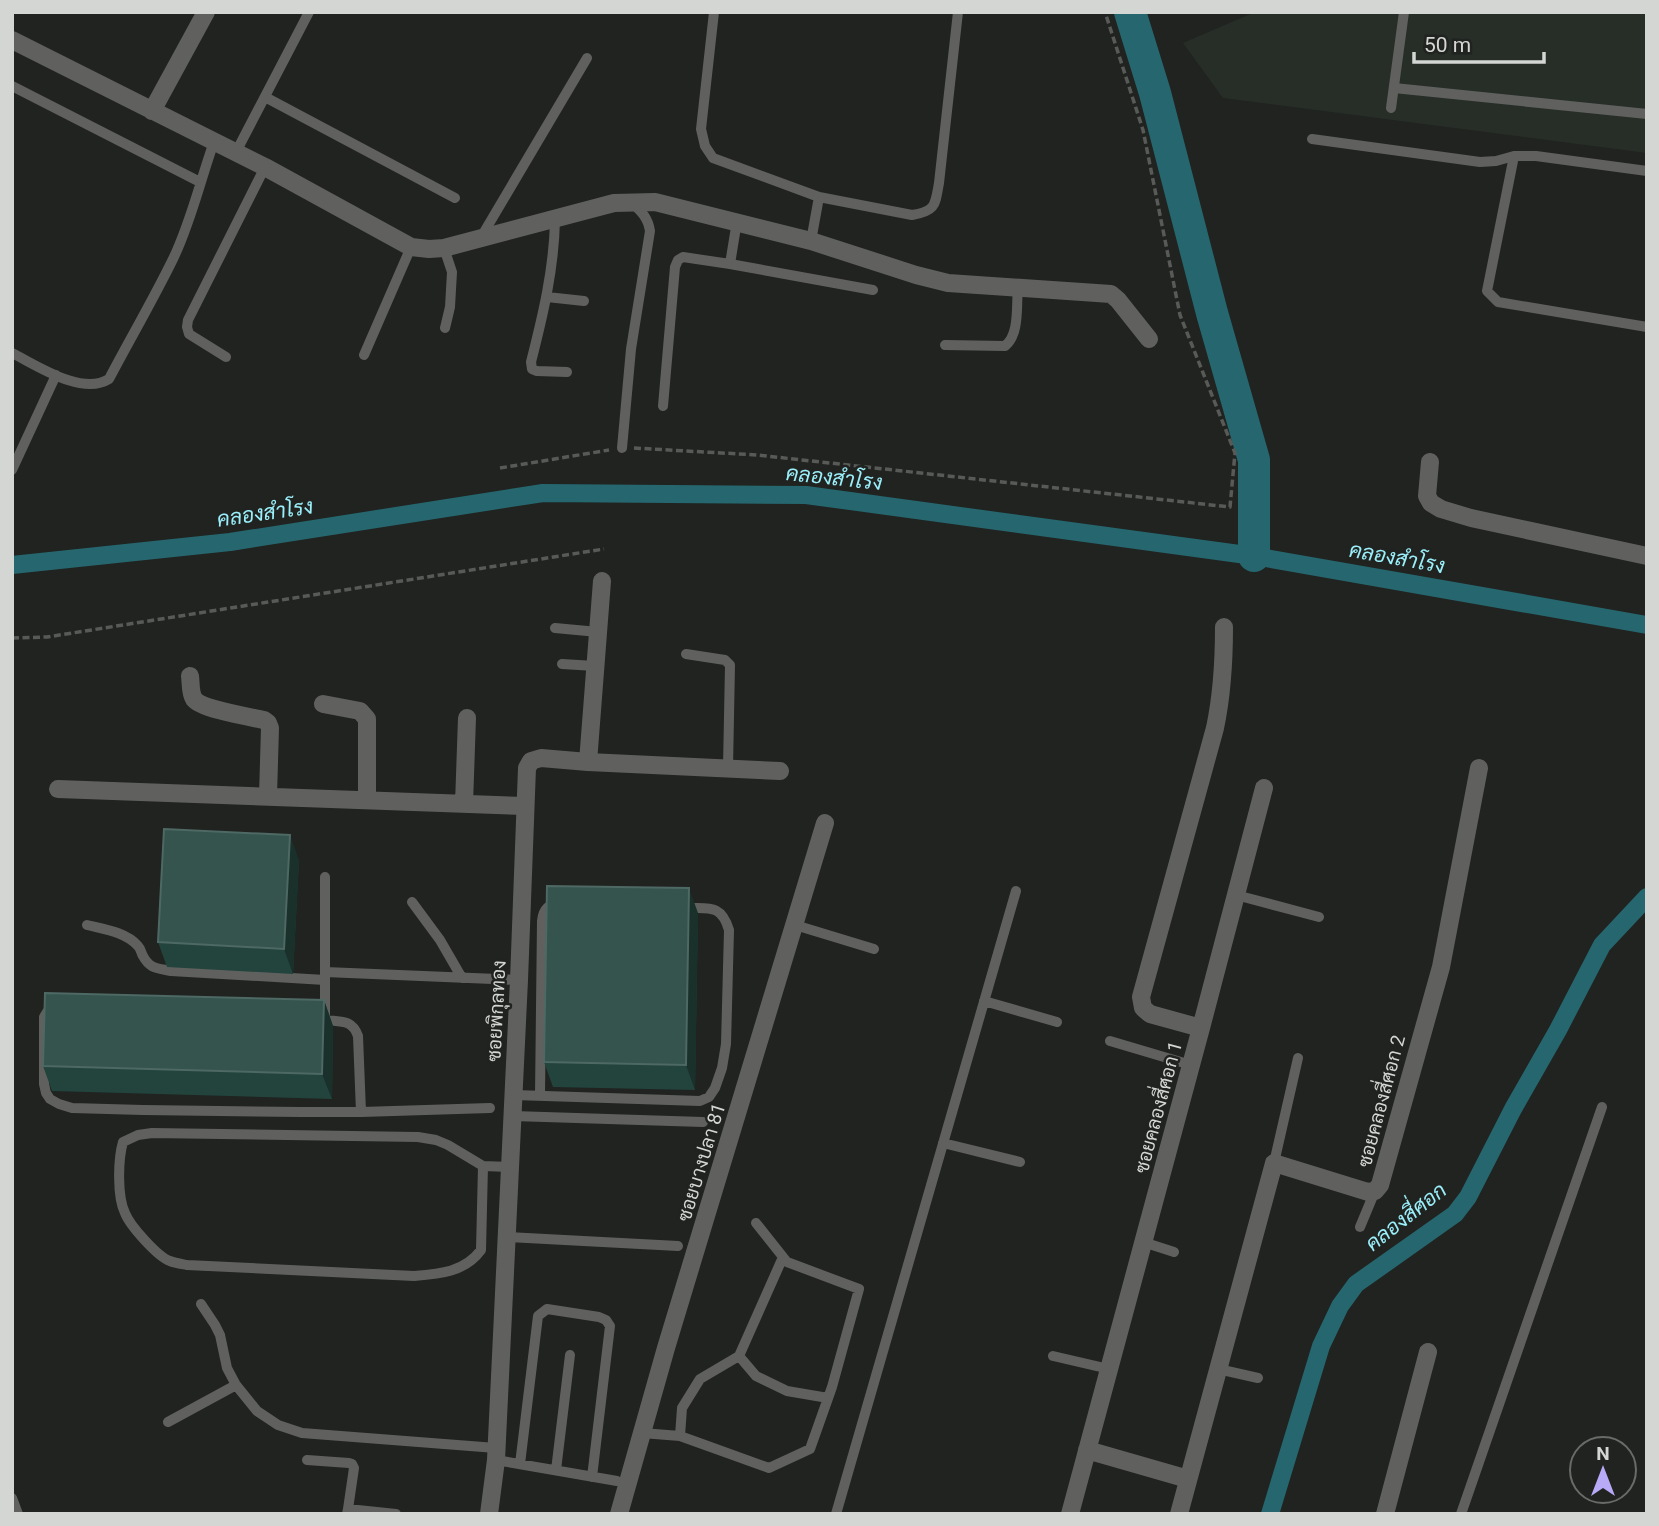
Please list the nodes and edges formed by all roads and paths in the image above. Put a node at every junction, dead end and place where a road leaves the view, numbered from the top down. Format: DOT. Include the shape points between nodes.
graph roads {
  1 [pos="206,12"];
  2 [pos="309,12"];
  3 [pos="714,12"];
  4 [pos="958,12"];
  5 [pos="1105,12"];
  6 [pos="1404,12"];
  7 [pos="12,40"];
  8 [pos="587,58"];
  9 [pos="12,86"];
  10 [pos="1394,88"];
  11 [pos="265,97"];
  12 [pos="1391,108"];
  13 [pos="152,111"];
  14 [pos="1647,114"];
  15 [pos="1312,139"];
  16 [pos="214,142"];
  17 [pos="236,152"];
  18 [pos="1514,156"];
  19 [pos="265,167"];
  20 [pos="1647,171"];
  21 [pos="200,182"];
  22 [pos="819,197"];
  23 [pos="455,198"];
  24 [pos="630,201"];
  25 [pos="555,220"];
  26 [pos="737,221"];
  27 [pos="480,239"];
  28 [pos="811,241"];
  29 [pos="411,247"];
  30 [pos="444,248"];
  31 [pos="730,264"];
  32 [pos="1018,288"];
  33 [pos="873,290"];
  34 [pos="547,297"];
  35 [pos="584,301"];
  36 [pos="1647,327"];
  37 [pos="445,328"];
  38 [pos="1149,339"];
  39 [pos="944,345"];
  40 [pos="12,353"];
  41 [pos="364,355"];
  42 [pos="226,356"];
  43 [pos="567,372"];
  44 [pos="56,375"];
  45 [pos="663,406"];
  46 [pos="622,448"];
  47 [pos="1430,462"];
  48 [pos="500,468"];
  49 [pos="12,470"];
  50 [pos="604,549"];
  51 [pos="1647,556"];
  52 [pos="602,581"];
  53 [pos="1224,627"];
  54 [pos="555,628"];
  55 [pos="598,632"];
  56 [pos="12,638"];
  57 [pos="686,654"];
  58 [pos="562,664"];
  59 [pos="595,666"];
  60 [pos="191,676"];
  61 [pos="323,704"];
  62 [pos="467,718"];
  63 [pos="588,762"];
  64 [pos="728,768"];
  65 [pos="1479,768"];
  66 [pos="780,771"];
  67 [pos="1264,788"];
  68 [pos="58,789"];
  69 [pos="268,796"];
  70 [pos="367,800"];
  71 [pos="464,804"];
  72 [pos="525,806"];
  73 [pos="825,823"];
  74 [pos="325,877"];
  75 [pos="1016,891"];
  76 [pos="1236,895"];
  77 [pos="412,902"];
  78 [pos="568,905"];
  79 [pos="675,908"];
  80 [pos="1319,917"];
  81 [pos="87,925"];
  82 [pos="795,925"];
  83 [pos="874,949"];
  84 [pos="325,976"];
  85 [pos="462,978"];
  86 [pos="519,980"];
  87 [pos="984,1001"];
  88 [pos="70,1009"];
  89 [pos="313,1020"];
  90 [pos="325,1020"];
  91 [pos="1057,1022"];
  92 [pos="1201,1028"];
  93 [pos="1110,1041"];
  94 [pos="1298,1058"];
  95 [pos="1191,1065"];
  96 [pos="540,1095"];
  97 [pos="511,1106"];
  98 [pos="1602,1107"];
  99 [pos="490,1108"];
  100 [pos="361,1112"];
  101 [pos="703,1122"];
  102 [pos="943,1143"];
  103 [pos="1020,1162"];
  104 [pos="1274,1163"];
  105 [pos="483,1166"];
  106 [pos="510,1167"];
  107 [pos="1375,1191"];
  108 [pos="756,1223"];
  109 [pos="1360,1227"];
  110 [pos="507,1237"];
  111 [pos="1143,1242"];
  112 [pos="678,1246"];
  113 [pos="1174,1252"];
  114 [pos="783,1257"];
  115 [pos="201,1304"];
  116 [pos="1428,1352"];
  117 [pos="570,1355"];
  118 [pos="739,1356"];
  119 [pos="1053,1356"];
  120 [pos="1109,1369"];
  121 [pos="1218,1369"];
  122 [pos="1258,1378"];
  123 [pos="236,1385"];
  124 [pos="828,1398"];
  125 [pos="168,1422"];
  126 [pos="642,1433"];
  127 [pos="680,1436"];
  128 [pos="1087,1450"];
  129 [pos="496,1454"];
  130 [pos="307,1460"];
  131 [pos="520,1464"];
  132 [pos="556,1470"];
  133 [pos="592,1477"];
  134 [pos="1188,1479"];
  135 [pos="617,1481"];
  136 [pos="12,1498"];
  137 [pos="348,1511"];
  138 [pos="18,1514"];
  139 [pos="396,1514"];
  140 [pos="489,1514"];
  141 [pos="619,1514"];
  142 [pos="836,1514"];
  143 [pos="1070,1514"];
  144 [pos="1179,1514"];
  145 [pos="1385,1514"];
  146 [pos="1461,1514"];
  1 -- 13 [label="street"];
  2 -- 11 [label="lane"];
  3 -- 22 [label="lane" via="701,129 705,146 713,158"];
  4 -- 22 [label="lane" via="936,203 926,212 912,215"];
  5 -- 46 [label="path" via="1143,130 1180,315 1236,453 1230,507 757,455"];
  6 -- 10 [label="lane"];
  7 -- 13 [label="street"];
  8 -- 27 [label="lane"];
  9 -- 21 [label="lane"];
  10 -- 12 [label="lane"];
  10 -- 14 [label="lane"];
  11 -- 17 [label="lane"];
  11 -- 23 [label="lane"];
  13 -- 16 [label="street"];
  15 -- 18 [label="lane" via="1480,162"];
  16 -- 17 [label="street"];
  16 -- 21 [label="lane"];
  17 -- 19 [label="street"];
  18 -- 20 [label="lane"];
  18 -- 36 [label="lane" via="1487,291 1498,302"];
  19 -- 29 [label="street"];
  19 -- 42 [label="lane" via="188,320 189,334"];
  21 -- 44 [label="lane" via="173,258 109,379 93,385"];
  22 -- 28 [label="lane"];
  24 -- 25 [label="street"];
  24 -- 26 [label="street" via="655,201"];
  24 -- 46 [label="lane" via="644,214 650,231 631,349"];
  25 -- 27 [label="street"];
  25 -- 34 [label="lane"];
  26 -- 28 [label="street"];
  26 -- 31 [label="lane"];
  27 -- 30 [label="street"];
  28 -- 32 [label="street" via="931,280"];
  29 -- 30 [label="street"];
  29 -- 41 [label="lane"];
  30 -- 37 [label="lane" via="452,272"];
  31 -- 33 [label="lane"];
  31 -- 45 [label="lane" via="678,260"];
  32 -- 38 [label="street" via="1111,295"];
  32 -- 39 [label="lane" via="1014,332 1005,346"];
  34 -- 35 [label="lane"];
  34 -- 43 [label="lane" via="532,369"];
  40 -- 44 [label="lane"];
  44 -- 49 [label="lane"];
  46 -- 48 [label="path"];
  47 -- 51 [label="street" via="1427,496 1441,509"];
  50 -- 56 [label="path" via="47,637"];
  52 -- 55 [label="street"];
  53 -- 92 [label="street, ซอยคลองสี่ศอก 1" via="1224,669 1215,728 1142,997 1143,1008 1150,1014"];
  54 -- 55 [label="lane"];
  55 -- 59 [label="street"];
  57 -- 64 [label="lane" via="725,660 730,665"];
  58 -- 59 [label="lane"];
  59 -- 63 [label="street"];
  60 -- 69 [label="street" via="195,701 268,723"];
  61 -- 70 [label="street" via="360,712 367,719"];
  62 -- 71 [label="street"];
  63 -- 64 [label="street, ซอยพิกุลทอง"];
  63 -- 72 [label="street, ซอยพิกุลทอง" via="531,761"];
  64 -- 66 [label="street, ซอยพิกุลทอง"];
  65 -- 107 [label="street, ซอยคลองสี่ศอก 2" via="1441,967"];
  67 -- 76 [label="street"];
  68 -- 69 [label="street"];
  69 -- 70 [label="street"];
  70 -- 71 [label="street"];
  71 -- 72 [label="street"];
  72 -- 86 [label="street, ซอยพิกุลทอง"];
  73 -- 82 [label="street, ซอยบางปลา 81"];
  74 -- 84 [label="lane"];
  75 -- 87 [label="lane"];
  76 -- 80 [label="lane"];
  76 -- 92 [label="street"];
  77 -- 85 [label="lane"];
  78 -- 96 [label="lane" via="555,904 543,911"];
  79 -- 96 [label="lane" via="715,909 726,919 729,930 726,1044 722,1068 709,1097 700,1101"];
  81 -- 84 [label="lane" via="129,939 148,965 156,968"];
  82 -- 83 [label="lane"];
  82 -- 126 [label="street, ซอยบางปลา 81"];
  84 -- 85 [label="lane"];
  84 -- 90 [label="lane"];
  85 -- 86 [label="lane"];
  86 -- 97 [label="street, ซอยพิกุลทอง"];
  87 -- 91 [label="lane"];
  87 -- 102 [label="lane"];
  88 -- 100 [label="lane" via="51,1009 44,1017 44,1084 50,1099 59,1104 143,1110"];
  89 -- 90 [label="lane"];
  90 -- 100 [label="lane" via="355,1027"];
  92 -- 95 [label="street, ซอยคลองสี่ศอก 1"];
  93 -- 95 [label="lane"];
  94 -- 104 [label="lane"];
  95 -- 111 [label="street, ซอยคลองสี่ศอก 1"];
  96 -- 97 [label="lane"];
  97 -- 101 [label="lane"];
  97 -- 106 [label="street, ซอยพิกุลทอง"];
  98 -- 146 [label="lane"];
  99 -- 100 [label="lane"];
  102 -- 103 [label="lane"];
  102 -- 142 [label="lane"];
  104 -- 107 [label="street, ซอยคลองสี่ศอก 2"];
  104 -- 121 [label="street"];
  105 -- 105 [label="lane" via="448,1145 418,1137 152,1133 123,1142 121,1201 130,1223 170,1261 433,1275 461,1268 481,1250"];
  105 -- 106 [label="lane"];
  106 -- 110 [label="street, ซอยพิกุลทอง"];
  107 -- 109 [label="lane"];
  108 -- 114 [label="lane"];
  110 -- 112 [label="lane"];
  110 -- 129 [label="street, ซอยพิกุลทอง"];
  111 -- 113 [label="lane"];
  111 -- 120 [label="street, ซอยคลองสี่ศอก 1"];
  114 -- 118 [label="lane"];
  114 -- 124 [label="lane" via="859,1289"];
  115 -- 123 [label="lane" via="220,1335"];
  116 -- 145 [label="street"];
  117 -- 132 [label="lane"];
  118 -- 124 [label="lane" via="756,1376 787,1391"];
  118 -- 127 [label="lane" via="700,1379 682,1408"];
  119 -- 120 [label="lane"];
  120 -- 128 [label="street, ซอยคลองสี่ศอก 1"];
  121 -- 122 [label="lane"];
  121 -- 134 [label="street"];
  123 -- 125 [label="lane"];
  123 -- 129 [label="lane" via="257,1411 302,1433"];
  124 -- 127 [label="lane" via="810,1450 769,1468"];
  126 -- 127 [label="lane"];
  126 -- 141 [label="street, ซอยบางปลา 81"];
  128 -- 134 [label="street"];
  128 -- 143 [label="street, ซอยคลองสี่ศอก 1"];
  129 -- 131 [label="lane"];
  129 -- 140 [label="street, ซอยพิกุลทอง"];
  130 -- 137 [label="lane" via="352,1464"];
  131 -- 132 [label="lane"];
  131 -- 133 [label="lane" via="538,1316 547,1309 599,1317 610,1326"];
  132 -- 133 [label="lane"];
  133 -- 135 [label="lane"];
  134 -- 144 [label="street"];
  136 -- 138 [label="lane"];
  137 -- 139 [label="lane"];
}
